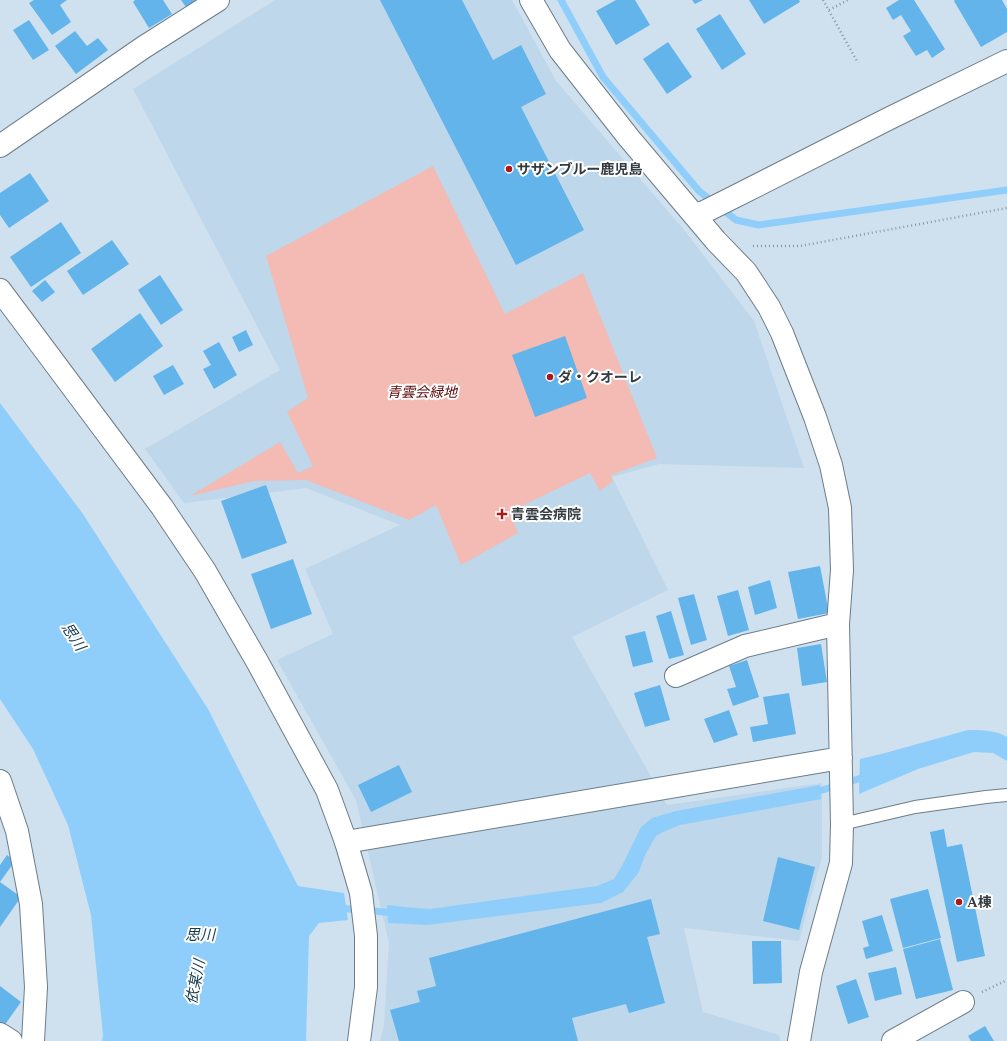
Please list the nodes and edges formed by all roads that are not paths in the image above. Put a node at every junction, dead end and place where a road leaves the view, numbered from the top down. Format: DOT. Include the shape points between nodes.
graph roads {
  1 [pos="218,0"];
  2 [pos="531,0"];
  3 [pos="1007,61"];
  4 [pos="0,146"];
  5 [pos="699,214"];
  6 [pos="0,290"];
  7 [pos="838,624"];
  8 [pos="676,676"];
  9 [pos="841,758"];
  10 [pos="0,781"];
  11 [pos="1007,795"];
  12 [pos="842,815"];
  13 [pos="346,842"];
  14 [pos="962,1002"];
  15 [pos="0,1034"];
  16 [pos="11,1041"];
  17 [pos="33,1041"];
  18 [pos="359,1041"];
  19 [pos="799,1041"];
  20 [pos="894,1041"];
  1 -- 4 [label="street" via="144,47"];
  2 -- 5 [label="street" via="560,50 629,138"];
  3 -- 5 [label="street"];
  5 -- 7 [label="street" via="716,241 746,272 769,307 815,417 831,465 840,508 842,570"];
  6 -- 13 [label="street" via="162,507 205,571 327,790"];
  7 -- 8 [label="street" via="745,646"];
  7 -- 9 [label="street"];
  9 -- 12 [label="street"];
  9 -- 13 [label="street"];
  10 -- 17 [label="street" via="17,831 31,904 36,988"];
  11 -- 12 [label="lane"];
  12 -- 19 [label="street" via="842,863 811,972"];
  13 -- 18 [label="street" via="361,893 366,936 366,987"];
  14 -- 20 [label="street"];
  15 -- 16 [label="street"];
}
